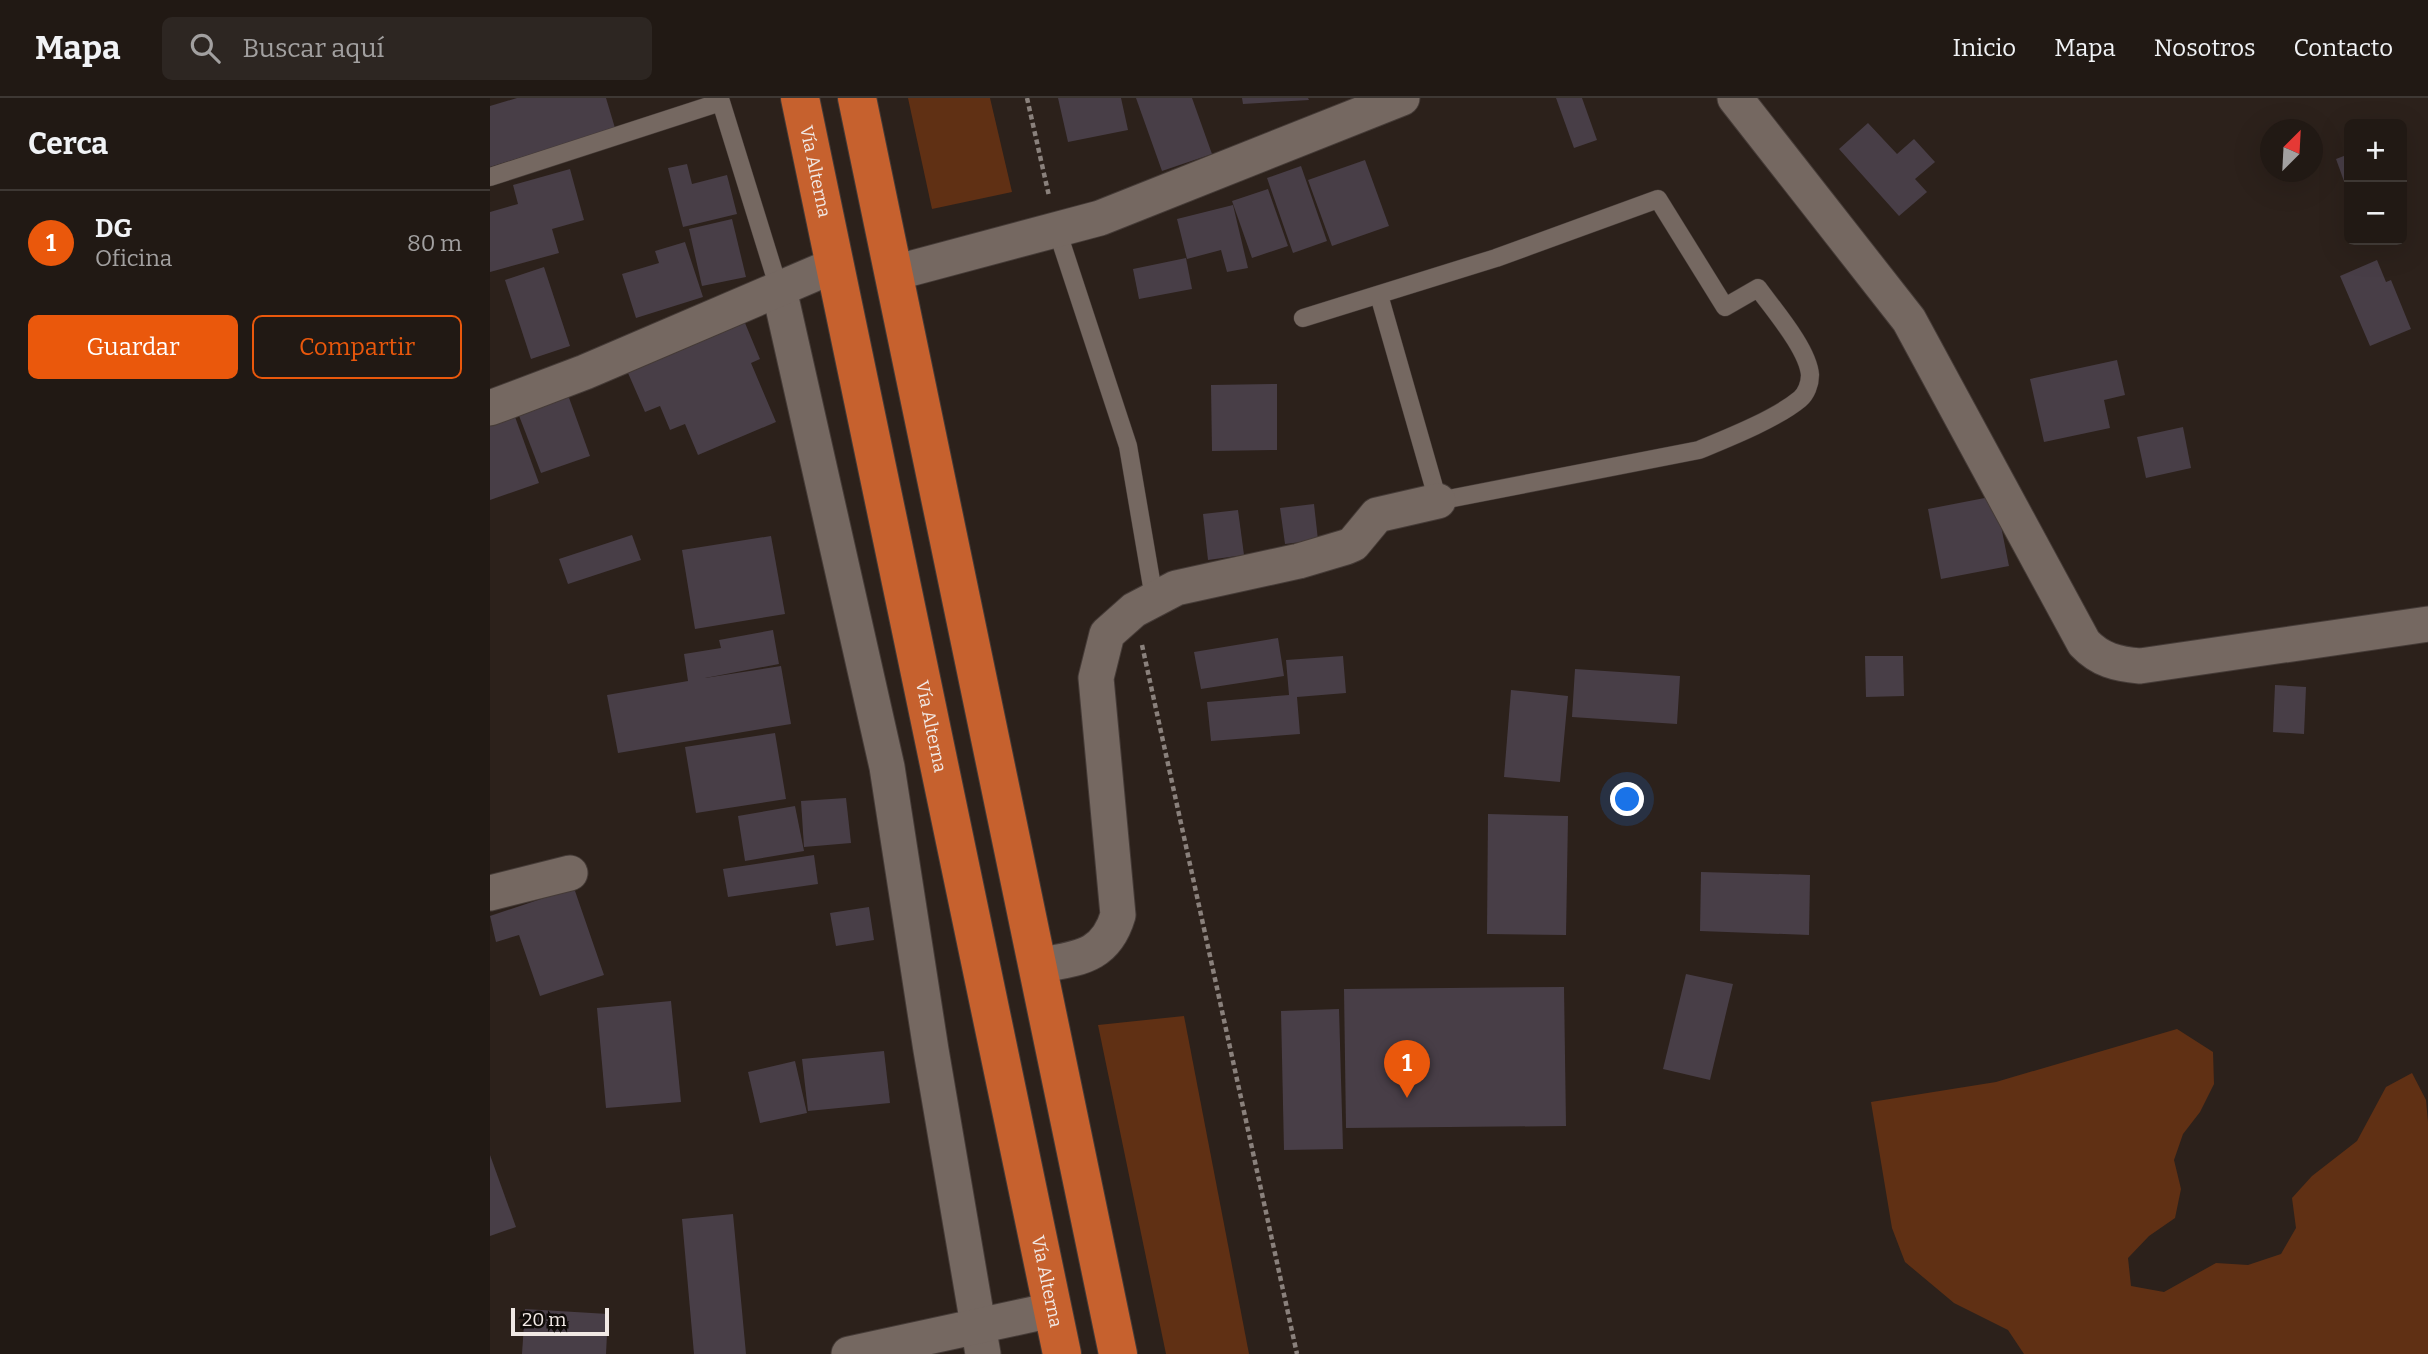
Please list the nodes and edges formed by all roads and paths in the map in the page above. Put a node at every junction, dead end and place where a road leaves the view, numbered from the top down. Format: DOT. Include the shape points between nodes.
graph roads {
  1 [pos="800,98"];
  2 [pos="857,98"];
  3 [pos="1027,98"];
  4 [pos="1402,98"];
  5 [pos="1735,98"];
  6 [pos="490,177"];
  7 [pos="1057,230"];
  8 [pos="835,265"];
  9 [pos="894,273"];
  10 [pos="779,289"];
  11 [pos="1379,295"];
  12 [pos="1303,318"];
  13 [pos="490,408"];
  14 [pos="1438,501"];
  15 [pos="1144,604"];
  16 [pos="2428,624"];
  17 [pos="570,873"];
  18 [pos="490,892"];
  19 [pos="1037,966"];
  20 [pos="1052,1310"];
  21 [pos="981,1340"];
  22 [pos="849,1354"];
  23 [pos="1062,1354"];
  24 [pos="1118,1354"];
  25 [pos="1297,1354"];
  1 -- 8 [label="highway, Vía Alterna"];
  2 -- 9 [label="highway"];
  3 -- 7 [label="path"];
  4 -- 7 [label="street" via="1100,218"];
  5 -- 16 [label="street" via="1909,320 2091,651 2112,662 2140,666"];
  6 -- 10 [label="lane" via="721,102"];
  7 -- 9 [label="street"];
  7 -- 15 [label="lane" via="1128,446"];
  8 -- 10 [label="street"];
  8 -- 20 [label="highway, Vía Alterna"];
  9 -- 19 [label="highway"];
  10 -- 13 [label="street"];
  10 -- 21 [label="street" via="887,767"];
  11 -- 12 [label="lane"];
  11 -- 14 [label="lane"];
  11 -- 14 [label="lane" via="1658,199 1725,307 1758,288 1808,369 1809,382 1801,399 1699,450"];
  14 -- 15 [label="street" via="1377,515 1346,547 1198,581"];
  15 -- 19 [label="street" via="1107,634 1096,678 1118,915 1108,937 1089,955"];
  15 -- 25 [label="path"];
  17 -- 18 [label="street"];
  19 -- 24 [label="highway"];
  20 -- 21 [label="street"];
  20 -- 23 [label="highway, Vía Alterna"];
  21 -- 22 [label="street"];
}
